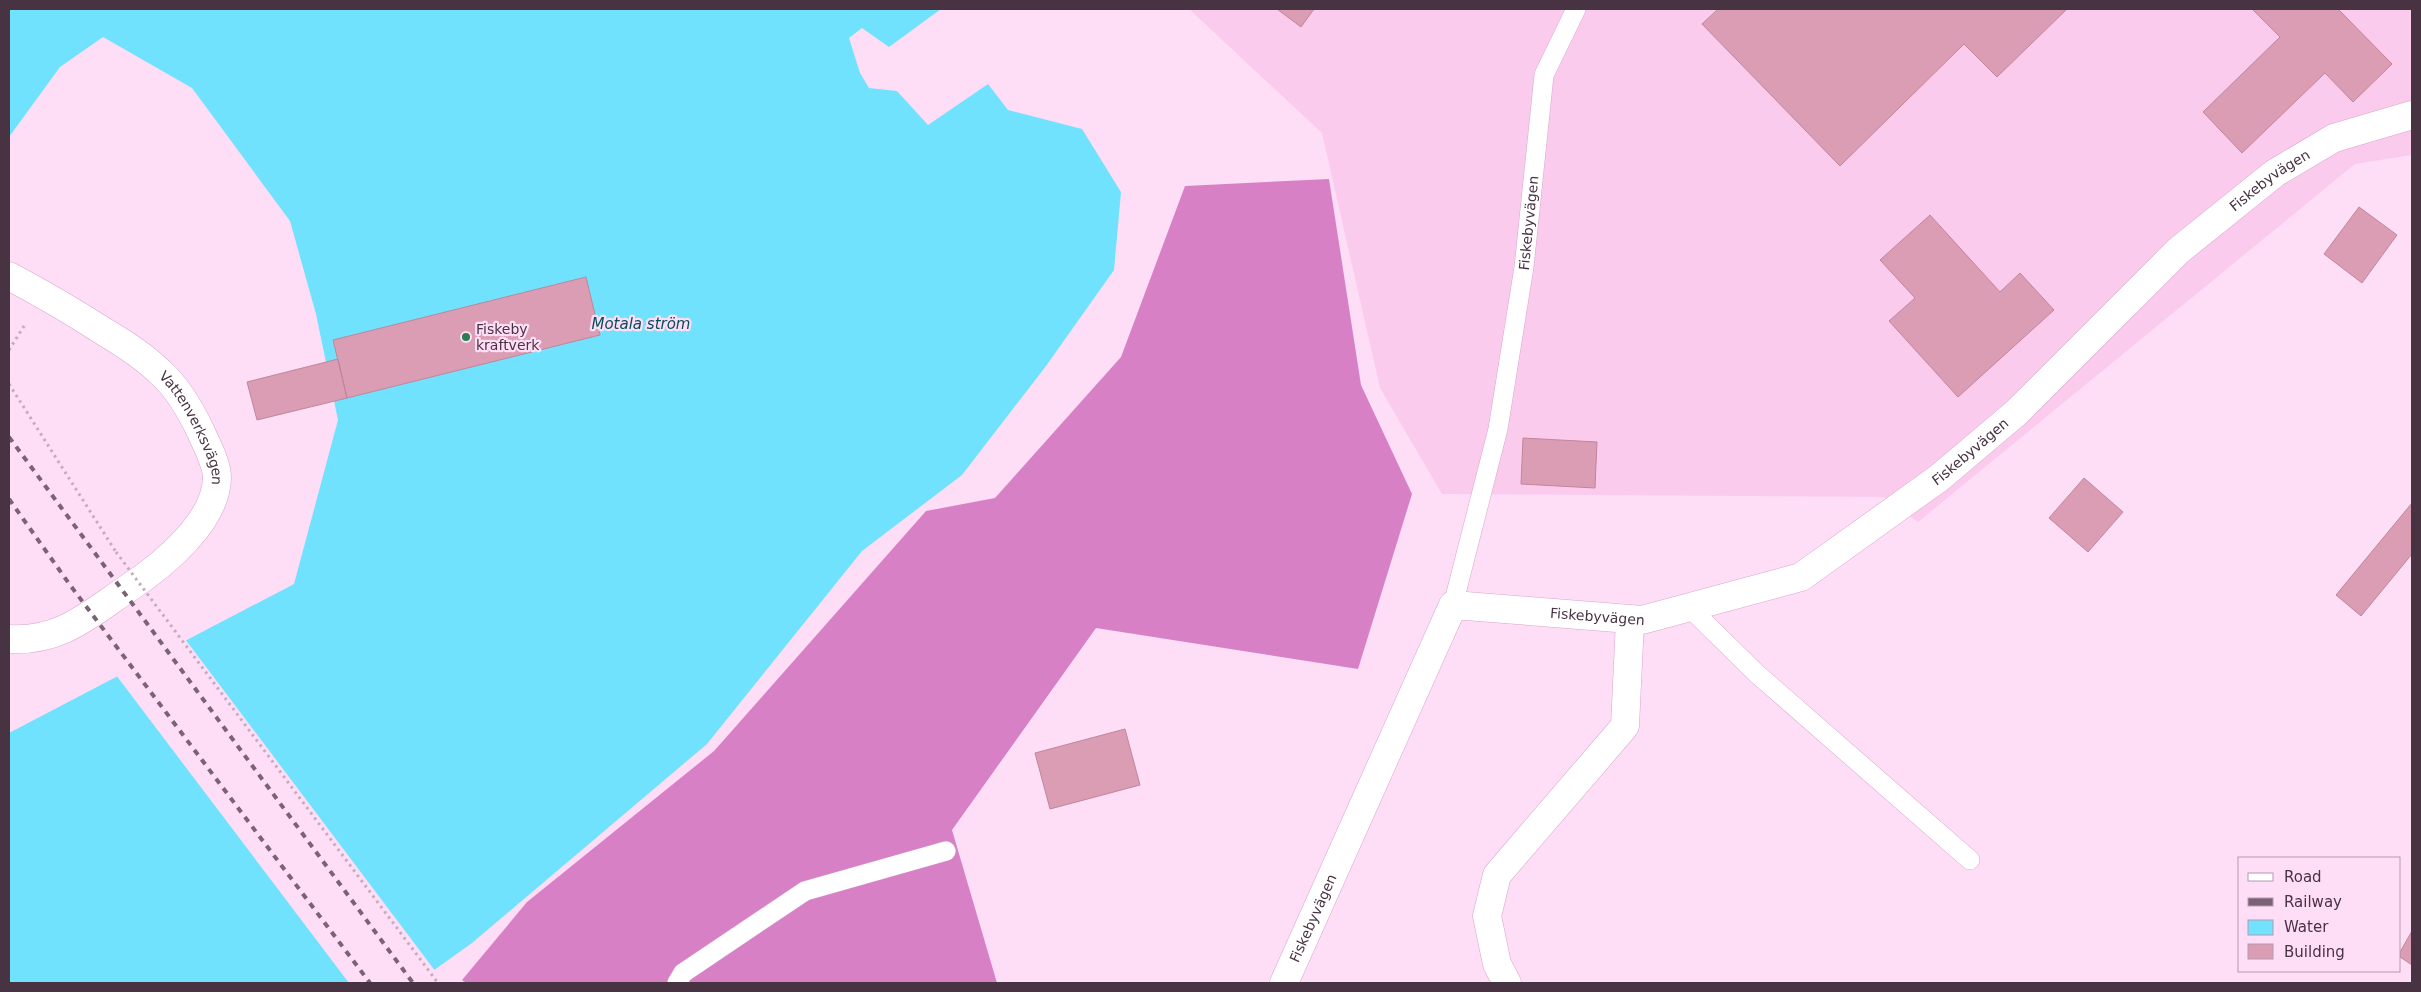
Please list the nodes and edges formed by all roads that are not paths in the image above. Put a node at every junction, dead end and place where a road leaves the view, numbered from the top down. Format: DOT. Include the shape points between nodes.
graph roads {
  1 [pos="1576,9"];
  2 [pos="2412,115"];
  3 [pos="9,276"];
  4 [pos="1453,605"];
  5 [pos="1689,607"];
  6 [pos="1630,620"];
  7 [pos="9,639"];
  8 [pos="946,851"];
  9 [pos="1970,860"];
  10 [pos="676,983"];
  11 [pos="1284,983"];
  12 [pos="1507,983"];
  1 -- 4 [label="lane, Fiskebyvägen" via="1544,75 1524,267 1498,429"];
  2 -- 5 [label="street, Fiskebyvägen" via="2334,138 2275,173 2178,251 2017,412 1939,478 1801,577"];
  3 -- 7 [label="street, Vattenverksvägen" via="53,299 133,349 162,373 189,407 211,454 217,478 209,508 189,538 150,574 63,631 27,640"];
  4 -- 6 [label="street, Fiskebyvägen"];
  4 -- 11 [label="street, Fiskebyvägen"];
  5 -- 6 [label="street, Fiskebyvägen" via="1642,620"];
  5 -- 9 [label="lane" via="1756,673"];
  6 -- 12 [label="street" via="1625,726 1497,875 1487,916 1497,964"];
  8 -- 10 [label="lane" via="805,892 684,974"];
}
